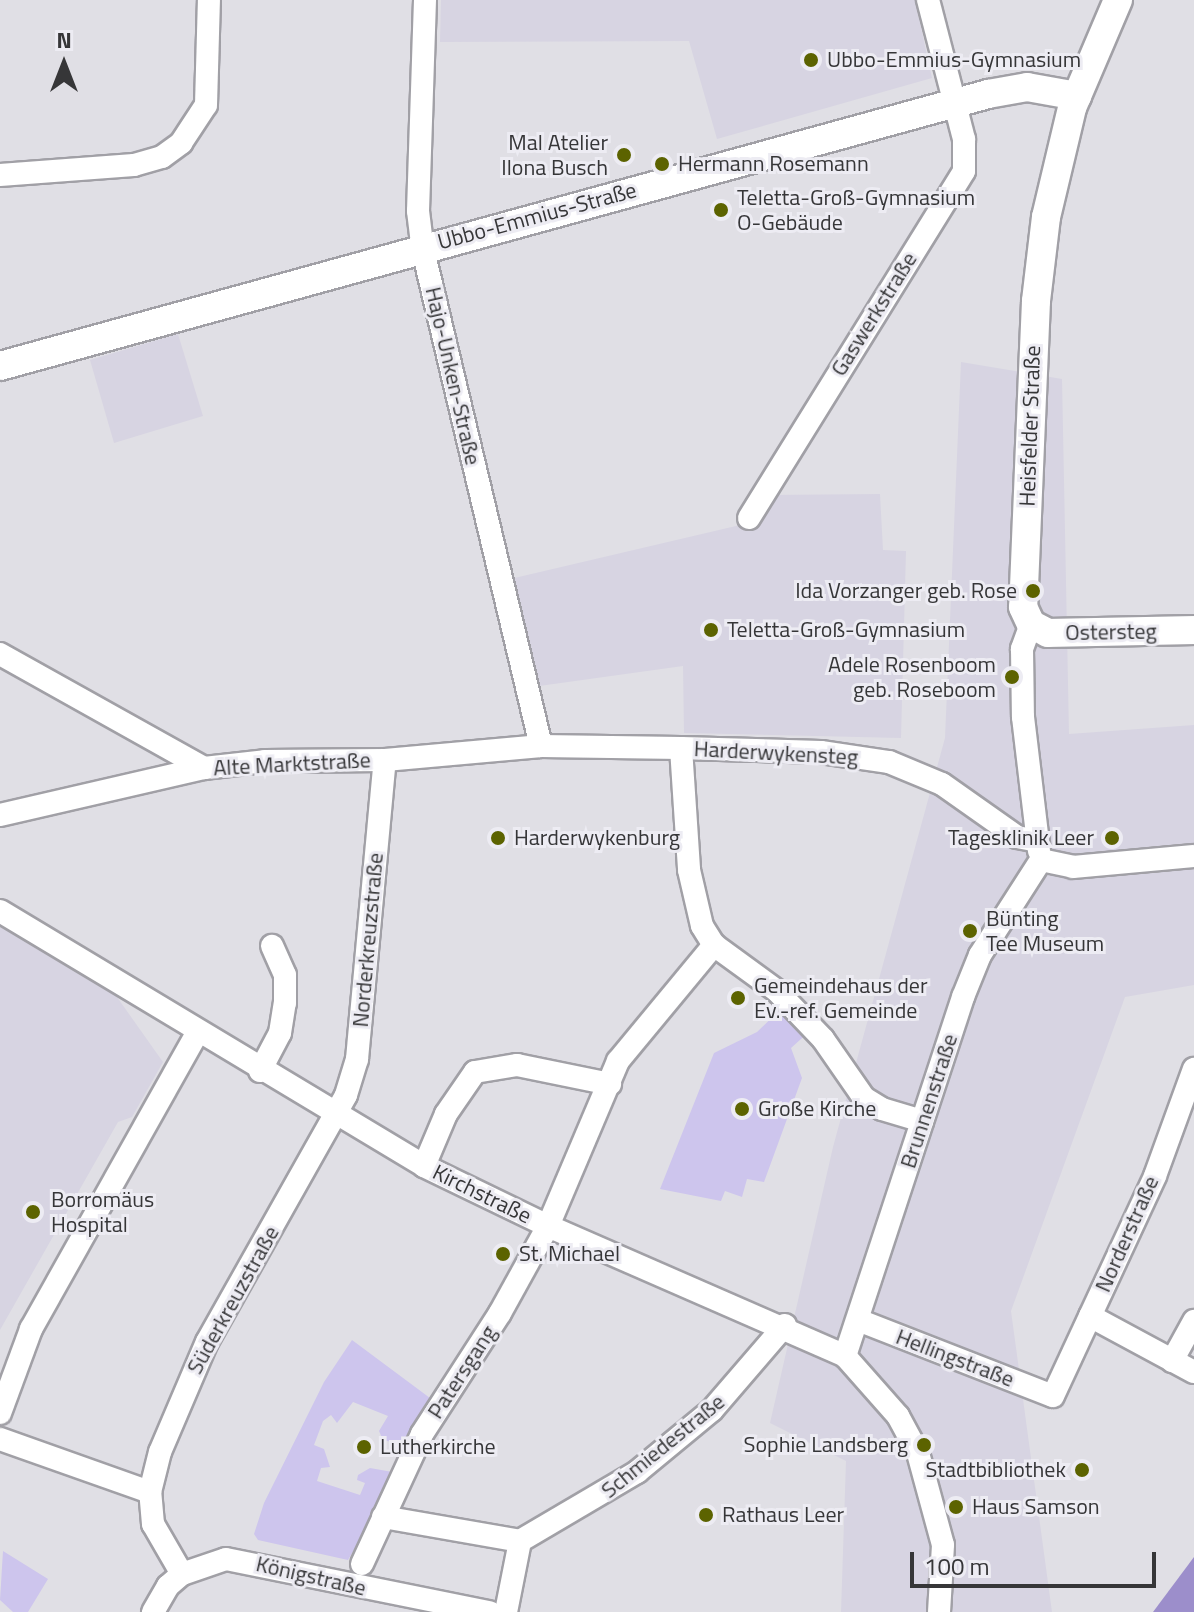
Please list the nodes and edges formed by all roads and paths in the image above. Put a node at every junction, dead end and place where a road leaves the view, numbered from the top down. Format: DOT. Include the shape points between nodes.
graph roads {
  1 [pos="209,0"];
  2 [pos="425,0"];
  3 [pos="928,0"];
  4 [pos="1118,0"];
  5 [pos="1077,96"];
  6 [pos="953,103"];
  7 [pos="0,175"];
  8 [pos="422,246"];
  9 [pos="0,366"];
  10 [pos="749,518"];
  11 [pos="1031,624"];
  12 [pos="1194,630"];
  13 [pos="0,654"];
  14 [pos="541,746"];
  15 [pos="681,748"];
  16 [pos="385,760"];
  17 [pos="204,768"];
  18 [pos="0,815"];
  19 [pos="1039,850"];
  20 [pos="1194,856"];
  21 [pos="0,911"];
  22 [pos="714,945"];
  23 [pos="272,946"];
  24 [pos="197,1033"];
  25 [pos="1194,1069"];
  26 [pos="260,1071"];
  27 [pos="610,1084"];
  28 [pos="337,1118"];
  29 [pos="922,1121"];
  30 [pos="424,1166"];
  31 [pos="548,1226"];
  32 [pos="1090,1316"];
  33 [pos="858,1320"];
  34 [pos="1194,1321"];
  35 [pos="785,1325"];
  36 [pos="845,1356"];
  37 [pos="1172,1361"];
  38 [pos="1194,1372"];
  39 [pos="1053,1396"];
  40 [pos="0,1413"];
  41 [pos="0,1439"];
  42 [pos="150,1492"];
  43 [pos="383,1517"];
  44 [pos="520,1541"];
  45 [pos="362,1564"];
  46 [pos="182,1574"];
  47 [pos="153,1612"];
  48 [pos="490,1612"];
  49 [pos="506,1612"];
  50 [pos="939,1612"];
  1 -- 7 [label="street" via="206,105 181,143 162,157 134,165"];
  2 -- 8 [label="street, Hajo-Unken-Straße" via="418,211"];
  3 -- 6 [label="street, Gaswerkstraße"];
  4 -- 5 [label="main road, Heisfelder Straße"];
  5 -- 6 [label="main road, Ubbo-Emmius-Straße" via="1027,87"];
  5 -- 11 [label="main road, Heisfelder Straße" via="1051,190 1036,301 1023,601"];
  6 -- 8 [label="main road, Ubbo-Emmius-Straße"];
  6 -- 10 [label="street, Gaswerkstraße" via="966,147 961,177"];
  8 -- 9 [label="main road, Ubbo-Emmius-Straße"];
  8 -- 14 [label="street, Hajo-Unken-Straße"];
  11 -- 12 [label="main road, Ostersteg" via="1054,633"];
  11 -- 19 [label="street, Heisfelder Straße" via="1022,649 1022,702"];
  13 -- 17 [label="street"];
  14 -- 15 [label="street, Harderwykensteg"];
  14 -- 16 [label="street, Alte Marktstraße"];
  15 -- 19 [label="street, Harderwykensteg" via="821,752 889,762 942,784"];
  15 -- 22 [label="street" via="689,870 702,926"];
  16 -- 17 [label="street, Alte Marktstraße" via="265,761"];
  16 -- 28 [label="street, Norderkreuzstraße" via="357,1059"];
  17 -- 18 [label="street, Alte Marktstraße"];
  19 -- 20 [label="street, Harderwykensteg" via="1073,867"];
  19 -- 29 [label="street, Brunnenstraße" via="980,955"];
  21 -- 24 [label="street, Kirchstraße"];
  22 -- 27 [label="street, Patersgang" via="628,1048"];
  22 -- 29 [label="street" via="777,991 823,1039 864,1098"];
  23 -- 26 [label="street" via="285,975 285,1003 280,1033"];
  24 -- 26 [label="street, Kirchstraße"];
  24 -- 40 [label="street" via="31,1329"];
  25 -- 32 [label="street, Norderstraße" via="1155,1176"];
  26 -- 28 [label="street, Kirchstraße"];
  27 -- 30 [label="street" via="517,1065 475,1072 446,1114"];
  27 -- 31 [label="street, Patersgang"];
  28 -- 30 [label="street, Kirchstraße"];
  28 -- 42 [label="street, Süderkreuzstraße" via="207,1342 176,1405"];
  29 -- 33 [label="street, Brunnenstraße"];
  30 -- 31 [label="street, Kirchstraße"];
  31 -- 35 [label="street, Kirchstraße"];
  31 -- 43 [label="street, Patersgang" via="422,1434"];
  32 -- 37 [label="street"];
  32 -- 39 [label="street, Norderstraße"];
  33 -- 36 [label="street, Brunnenstraße"];
  33 -- 39 [label="street, Hellingstraße"];
  34 -- 37 [label="street"];
  35 -- 36 [label="street, Kirchstraße"];
  35 -- 44 [label="street, Schmiedestraße" via="712,1410 604,1495"];
  36 -- 50 [label="street" via="898,1416 918,1453 943,1545"];
  37 -- 38 [label="street"];
  41 -- 42 [label="street"];
  42 -- 46 [label="street" via="153,1524"];
  43 -- 44 [label="street"];
  43 -- 45 [label="street, Patersgang"];
  44 -- 49 [label="street"];
  46 -- 47 [label="street"];
  46 -- 48 [label="street, Königstraße" via="211,1561 242,1560"];
}
